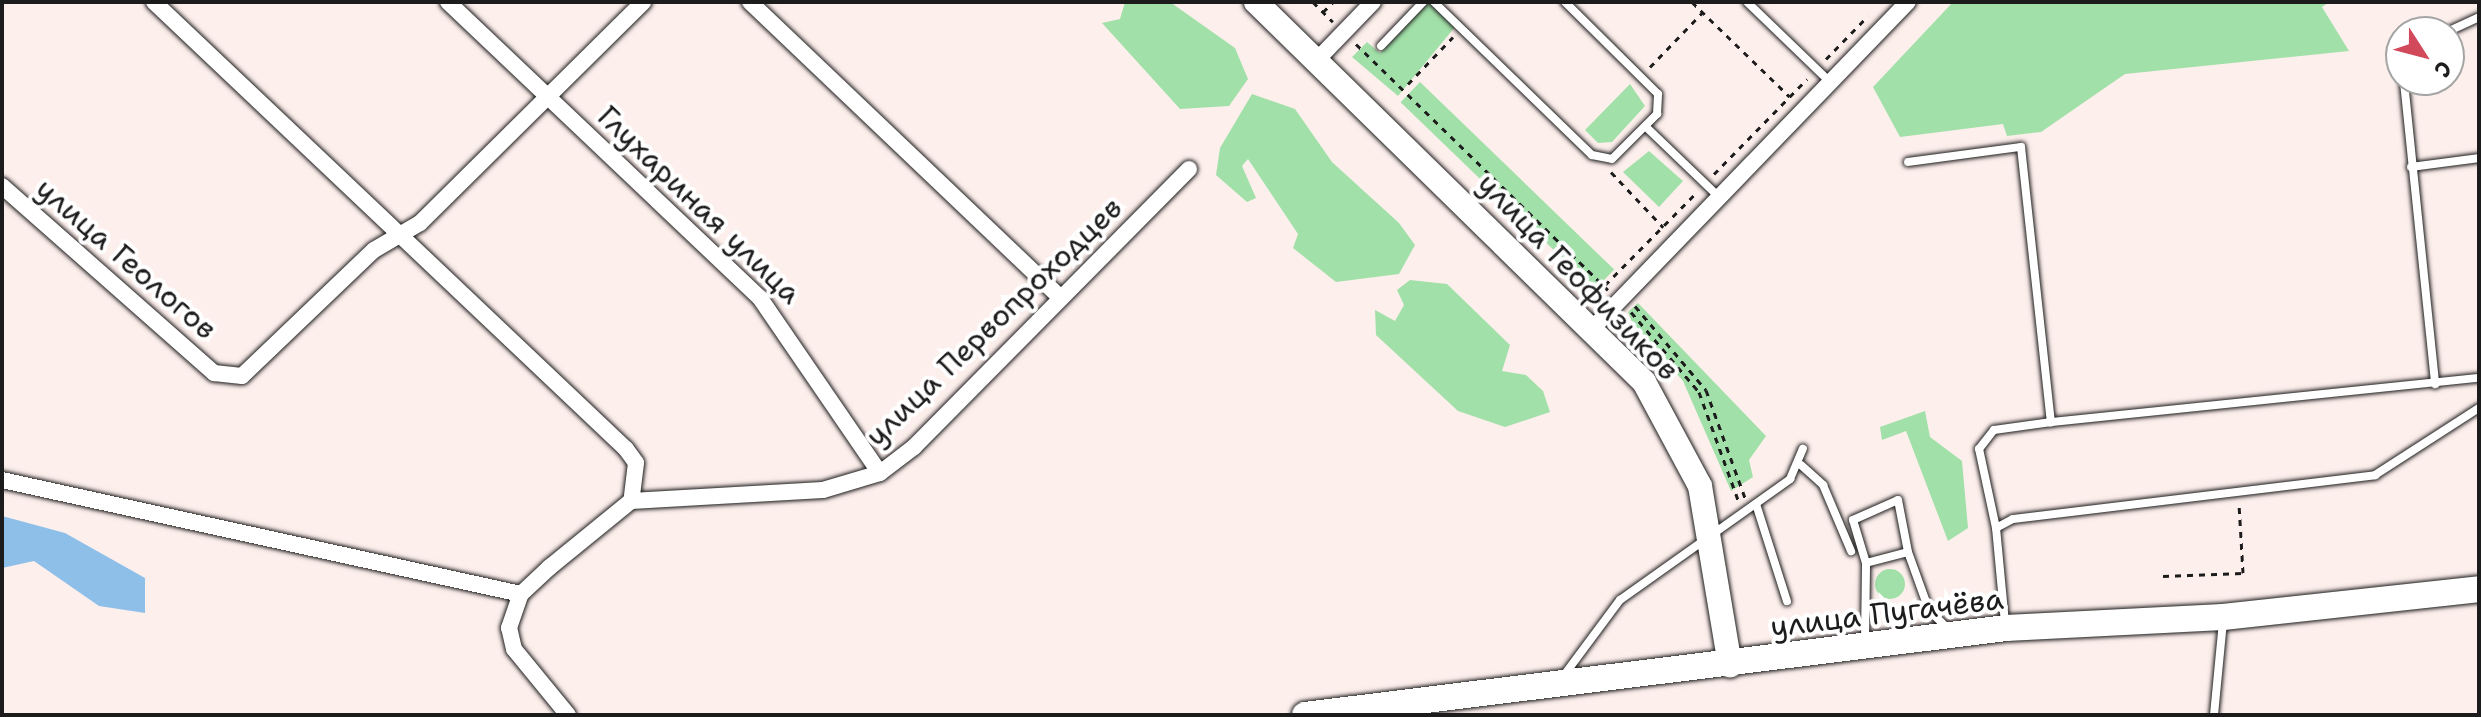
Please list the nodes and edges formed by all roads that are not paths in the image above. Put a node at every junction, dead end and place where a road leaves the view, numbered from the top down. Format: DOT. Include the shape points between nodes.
graph roads {
  1 [pos="154,2"];
  2 [pos="448,2"];
  3 [pos="643,2"];
  4 [pos="750,2"];
  5 [pos="1256,2"];
  6 [pos="1373,2"];
  7 [pos="1423,2"];
  8 [pos="1434,2"];
  9 [pos="1565,2"];
  10 [pos="1747,2"];
  11 [pos="1908,2"];
  12 [pos="1381,46"];
  13 [pos="1316,61"];
  14 [pos="1830,82"];
  15 [pos="2405,96"];
  16 [pos="547,97"];
  17 [pos="1646,127"];
  18 [pos="2479,158"];
  19 [pos="1908,162"];
  20 [pos="2411,167"];
  21 [pos="1189,169"];
  22 [pos="2,186"];
  23 [pos="1719,197"];
  24 [pos="399,236"];
  25 [pos="1061,298"];
  26 [pos="1591,330"];
  27 [pos="2479,378"];
  28 [pos="2435,384"];
  29 [pos="2479,408"];
  30 [pos="2051,422"];
  31 [pos="1803,449"];
  32 [pos="1801,465"];
  33 [pos="880,473"];
  34 [pos="2,480"];
  35 [pos="631,501"];
  36 [pos="1749,509"];
  37 [pos="1996,528"];
  38 [pos="1712,536"];
  39 [pos="1851,551"];
  40 [pos="1908,552"];
  41 [pos="1866,563"];
  42 [pos="2479,589"];
  43 [pos="521,594"];
  44 [pos="1787,601"];
  45 [pos="2223,617"];
  46 [pos="2006,628"];
  47 [pos="1953,634"];
  48 [pos="1863,645"];
  49 [pos="1730,666"];
  50 [pos="1557,686"];
  51 [pos="568,715"];
  52 [pos="1305,715"];
  53 [pos="2214,715"];
  1 -- 24 [label="street"];
  2 -- 16 [label="street, Глухариная улица"];
  3 -- 16 [label="street"];
  4 -- 25 [label="street"];
  5 -- 13 [label="street, улица Геофизиков"];
  6 -- 13 [label="street"];
  7 -- 12 [label="lane"];
  8 -- 17 [label="lane" via="1605,160"];
  9 -- 17 [label="lane" via="1660,101"];
  10 -- 14 [label="lane"];
  11 -- 14 [label="street"];
  13 -- 26 [label="street, улица Геофизиков"];
  14 -- 23 [label="street"];
  15 -- 20 [label="lane"];
  16 -- 24 [label="street"];
  16 -- 33 [label="street, Глухариная улица" via="760,298"];
  17 -- 23 [label="lane"];
  18 -- 20 [label="lane"];
  19 -- 30 [label="lane" via="2021,147"];
  20 -- 28 [label="lane"];
  21 -- 25 [label="street, улица Первопроходцев"];
  22 -- 24 [label="street, улица Геологов" via="214,373 242,376 257,367 374,250"];
  23 -- 26 [label="street"];
  24 -- 35 [label="street" via="626,449 636,463"];
  25 -- 33 [label="street, улица Первопроходцев"];
  26 -- 38 [label="street, улица Геофизиков" via="1644,382 1676,431"];
  27 -- 28 [label="lane"];
  28 -- 30 [label="lane"];
  29 -- 37 [label="lane" via="2375,475 2013,519"];
  30 -- 37 [label="lane" via="1994,430 1979,449"];
  31 -- 32 [label="lane"];
  32 -- 36 [label="lane"];
  32 -- 39 [label="lane" via="1823,485"];
  33 -- 35 [label="street, улица Первопроходцев" via="823,490"];
  34 -- 43 [label="street"];
  35 -- 43 [label="street"];
  36 -- 38 [label="lane"];
  36 -- 44 [label="lane"];
  37 -- 46 [label="lane"];
  38 -- 49 [label="street, улица Геофизиков"];
  38 -- 50 [label="lane" via="1620,600"];
  40 -- 41 [label="lane"];
  40 -- 41 [label="lane" via="1898,500 1853,520"];
  40 -- 47 [label="lane" via="1929,610"];
  41 -- 48 [label="lane" via="1870,622"];
  42 -- 45 [label="main road, улица Пугачёва"];
  43 -- 51 [label="street" via="509,628 514,649"];
  45 -- 46 [label="main road, улица Пугачёва"];
  45 -- 53 [label="lane"];
  46 -- 47 [label="main road, улица Пугачёва"];
  47 -- 48 [label="main road, улица Пугачёва"];
  48 -- 49 [label="main road, улица Пугачёва"];
  49 -- 50 [label="main road, улица Пугачёва"];
  50 -- 52 [label="main road, улица Пугачёва"];
}
